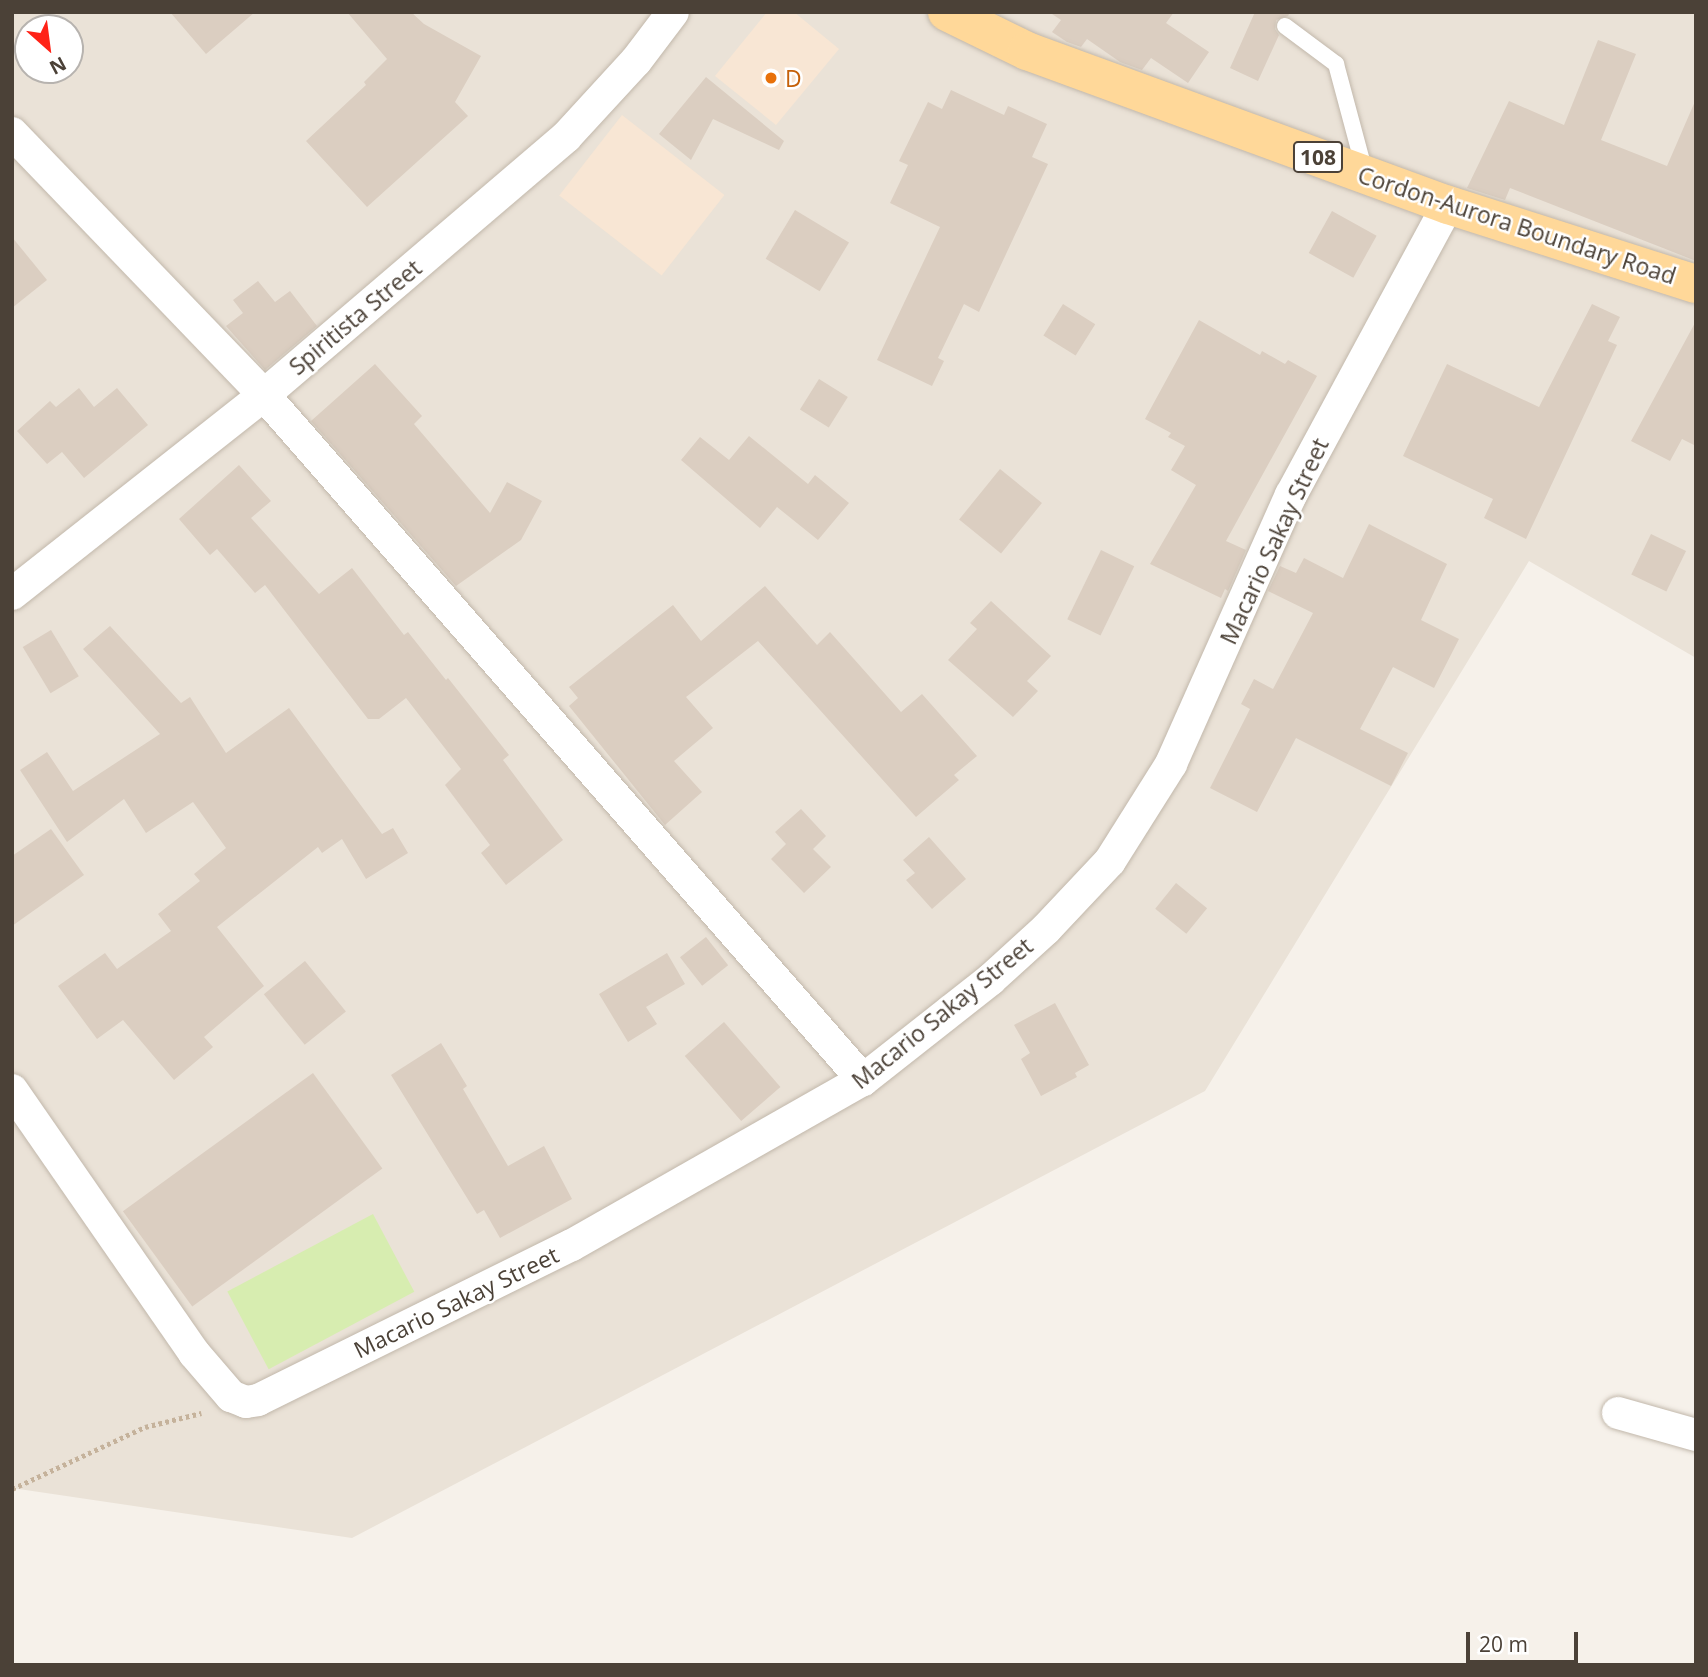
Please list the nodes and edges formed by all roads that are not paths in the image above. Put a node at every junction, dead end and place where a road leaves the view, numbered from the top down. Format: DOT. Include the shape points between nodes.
graph roads {
  1 [pos="673,12"];
  2 [pos="947,12"];
  3 [pos="1285,26"];
  4 [pos="12,133"];
  5 [pos="1366,175"];
  6 [pos="1448,205"];
  7 [pos="1696,284"];
  8 [pos="264,395"];
  9 [pos="12,594"];
  10 [pos="863,1080"];
  11 [pos="12,1090"];
  12 [pos="1618,1413"];
  13 [pos="1696,1435"];
  1 -- 8 [label="street, Spiritista Street" via="636,61 566,137"];
  2 -- 5 [label="main road, Cordon-Aurora Boundary Road / 108" via="1027,51"];
  3 -- 5 [label="lane" via="1336,64"];
  4 -- 8 [label="street"];
  5 -- 6 [label="main road, Cordon-Aurora Boundary Road / 108"];
  6 -- 7 [label="main road, Cordon-Aurora Boundary Road / 108"];
  6 -- 10 [label="street, Macario Sakay Street" via="1291,495 1171,764 1110,861 990,980"];
  8 -- 9 [label="street, Spiritista Street"];
  8 -- 10 [label="street"];
  10 -- 11 [label="street, Macario Sakay Street" via="572,1245 246,1402 231,1396 194,1353"];
  12 -- 13 [label="street"];
}
